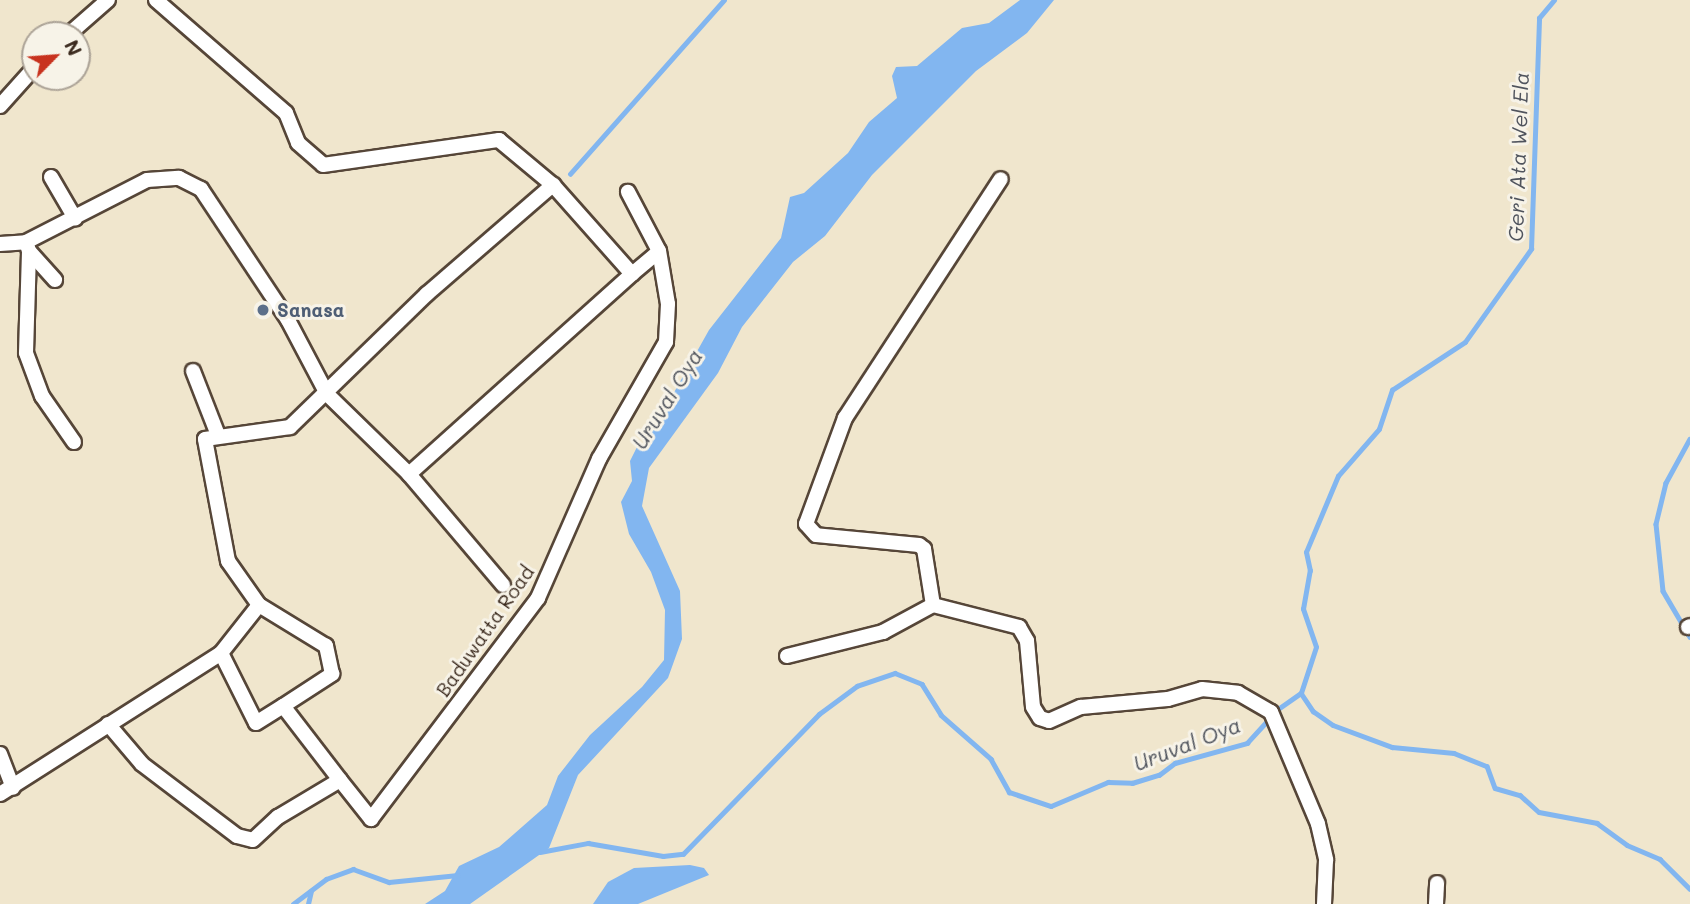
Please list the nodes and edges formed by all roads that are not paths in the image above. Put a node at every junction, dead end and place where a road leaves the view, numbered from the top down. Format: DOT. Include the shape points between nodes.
graph roads {
  1 [pos="108,0"];
  2 [pos="156,0"];
  3 [pos="84,21"];
  4 [pos="21,83"];
  5 [pos="0,106"];
  6 [pos="51,177"];
  7 [pos="1001,179"];
  8 [pos="553,185"];
  9 [pos="628,192"];
  10 [pos="75,218"];
  11 [pos="0,244"];
  12 [pos="27,246"];
  13 [pos="659,251"];
  14 [pos="632,274"];
  15 [pos="55,281"];
  16 [pos="193,371"];
  17 [pos="329,391"];
  18 [pos="218,435"];
  19 [pos="74,442"];
  20 [pos="409,474"];
  21 [pos="503,585"];
  22 [pos="259,605"];
  23 [pos="933,605"];
  24 [pos="221,653"];
  25 [pos="787,656"];
  26 [pos="284,706"];
  27 [pos="108,724"];
  28 [pos="0,754"];
  29 [pos="340,780"];
  30 [pos="6,791"];
  31 [pos="1437,883"];
  32 [pos="1324,904"];
  33 [pos="1436,904"];
  1 -- 3 [label="street"];
  2 -- 8 [label="street" via="286,113 298,143 323,165 499,140"];
  4 -- 5 [label="street"];
  6 -- 10 [label="street"];
  7 -- 23 [label="street" via="845,418 806,524 816,535 919,545 924,550"];
  8 -- 14 [label="street"];
  8 -- 17 [label="street" via="427,294"];
  9 -- 13 [label="street, Baduwatta Road"];
  10 -- 12 [label="street, Baduwatta Road"];
  10 -- 17 [label="street, Baduwatta Road" via="147,180 179,178 201,189"];
  11 -- 12 [label="street"];
  12 -- 15 [label="street"];
  12 -- 19 [label="street" via="26,352 42,396"];
  13 -- 14 [label="street"];
  13 -- 29 [label="street, Baduwatta Road" via="668,304 666,342 589,480 538,598 371,819"];
  14 -- 20 [label="street"];
  16 -- 18 [label="street"];
  17 -- 18 [label="street" via="290,427"];
  17 -- 20 [label="street, Baduwatta Road"];
  18 -- 22 [label="street" via="205,439 228,561"];
  20 -- 21 [label="street, Baduwatta Road"];
  22 -- 24 [label="street"];
  22 -- 26 [label="street" via="326,646 332,674"];
  23 -- 25 [label="street" via="883,632"];
  23 -- 32 [label="street" via="1019,627 1027,641 1033,707 1040,718 1049,721 1081,707 1168,699 1202,689 1238,694 1273,715 1318,824 1326,860"];
  24 -- 26 [label="street" via="256,723"];
  24 -- 27 [label="street"];
  26 -- 29 [label="street"];
  27 -- 29 [label="street" via="142,764 237,836 253,839 278,817"];
  27 -- 30 [label="street"];
  28 -- 30 [label="street"];
  31 -- 33 [label="street"];
}
